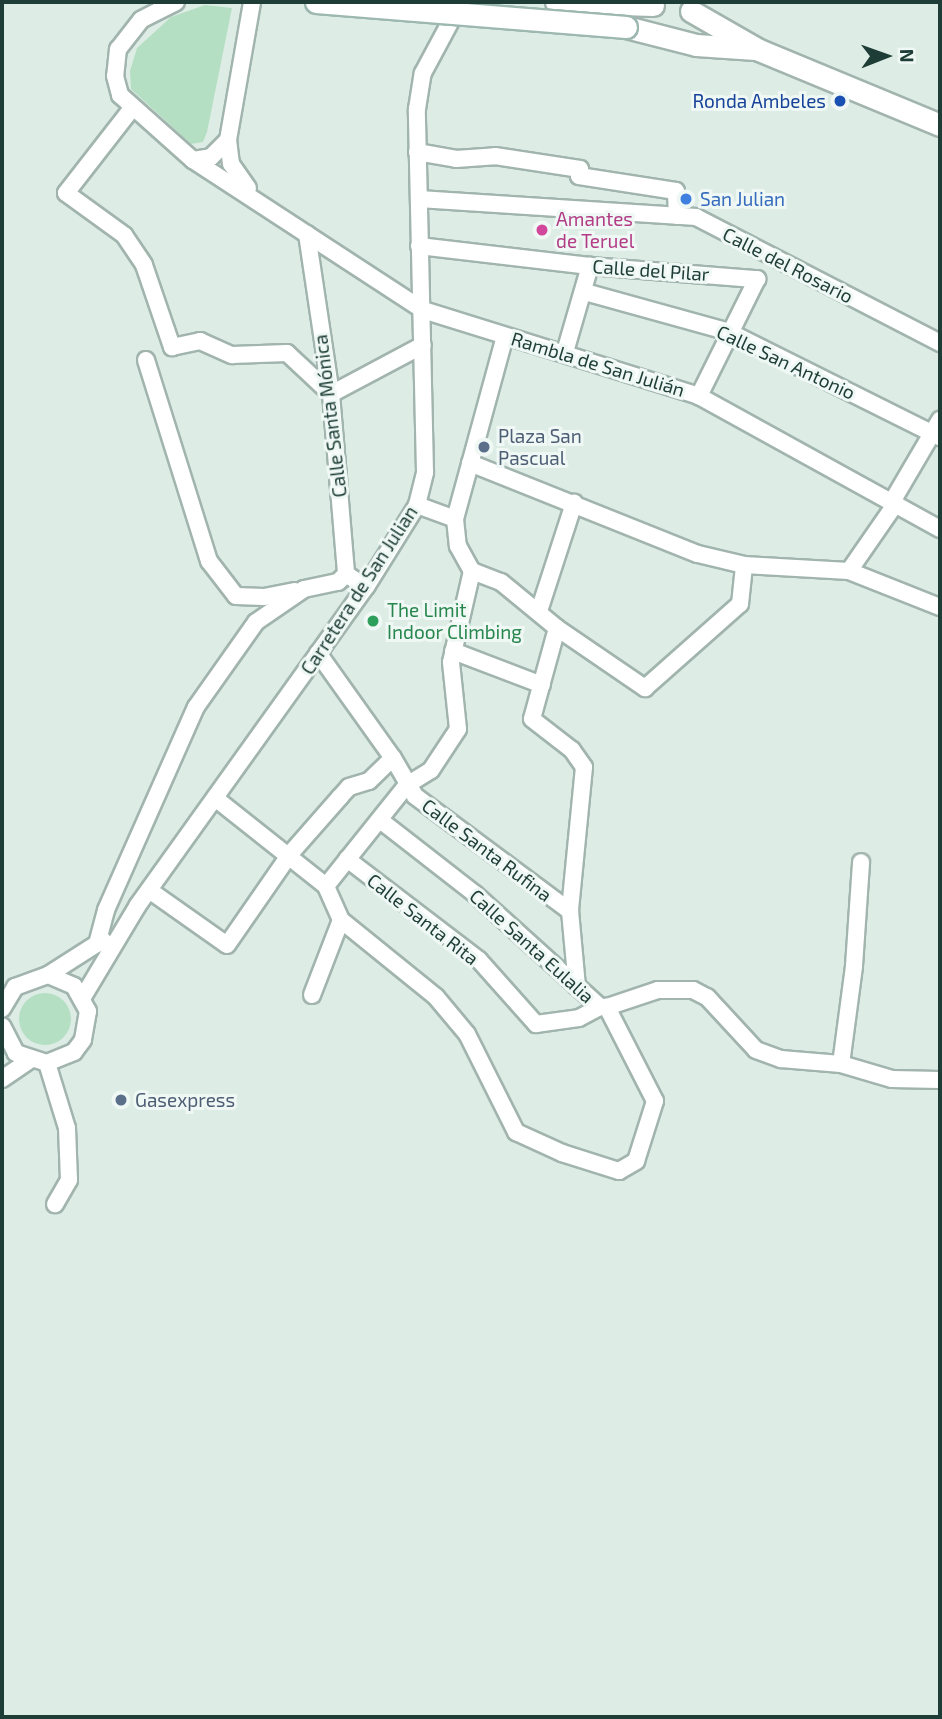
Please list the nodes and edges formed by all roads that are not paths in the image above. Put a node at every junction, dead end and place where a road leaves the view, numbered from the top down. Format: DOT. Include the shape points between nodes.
graph roads {
  1 [pos="176,2"];
  2 [pos="252,2"];
  3 [pos="316,2"];
  4 [pos="461,2"];
  5 [pos="556,2"];
  6 [pos="655,9"];
  7 [pos="692,10"];
  8 [pos="627,17"];
  9 [pos="749,46"];
  10 [pos="133,107"];
  11 [pos="940,125"];
  12 [pos="228,140"];
  13 [pos="417,152"];
  14 [pos="193,160"];
  15 [pos="419,199"];
  16 [pos="257,200"];
  17 [pos="677,216"];
  18 [pos="307,234"];
  19 [pos="419,246"];
  20 [pos="590,266"];
  21 [pos="585,292"];
  22 [pos="423,310"];
  23 [pos="729,332"];
  24 [pos="505,335"];
  25 [pos="940,343"];
  26 [pos="423,345"];
  27 [pos="565,352"];
  28 [pos="146,360"];
  29 [pos="331,394"];
  30 [pos="699,396"];
  31 [pos="938,430"];
  32 [pos="470,463"];
  33 [pos="895,501"];
  34 [pos="574,503"];
  35 [pos="417,505"];
  36 [pos="455,519"];
  37 [pos="940,529"];
  38 [pos="744,565"];
  39 [pos="472,571"];
  40 [pos="849,571"];
  41 [pos="346,574"];
  42 [pos="366,587"];
  43 [pos="304,589"];
  44 [pos="940,607"];
  45 [pos="539,611"];
  46 [pos="557,628"];
  47 [pos="453,651"];
  48 [pos="318,653"];
  49 [pos="542,685"];
  50 [pos="393,758"];
  51 [pos="407,786"];
  52 [pos="215,798"];
  53 [pos="380,820"];
  54 [pos="290,854"];
  55 [pos="347,859"];
  56 [pos="861,862"];
  57 [pos="326,886"];
  58 [pos="149,890"];
  59 [pos="570,911"];
  60 [pos="341,920"];
  61 [pos="125,923"];
  62 [pos="97,944"];
  63 [pos="48,975"];
  64 [pos="8,985"];
  65 [pos="577,987"];
  66 [pos="312,995"];
  67 [pos="83,997"];
  68 [pos="603,1007"];
  69 [pos="2,1009"];
  70 [pos="2,1027"];
  71 [pos="30,1060"];
  72 [pos="47,1063"];
  73 [pos="841,1064"];
  74 [pos="2,1079"];
  75 [pos="940,1080"];
  76 [pos="55,1203"];
  1 -- 10 [label="street, Rambla de San Julián" via="141,20 118,49 115,76 120,96"];
  2 -- 12 [label="street"];
  3 -- 8 [label="main road, bridge"];
  4 -- 13 [label="street, Carretera de San Julian" via="423,74 416,109"];
  5 -- 8 [label="main road"];
  6 -- 7 [label="main road" via="669,27"];
  6 -- 8 [label="main road"];
  7 -- 9 [label="main road"];
  8 -- 9 [label="main road" via="696,45"];
  9 -- 11 [label="main road"];
  10 -- 14 [label="street, Rambla de San Julián"];
  10 -- 29 [label="street" via="66,193 124,235 144,265 173,347 200,341 232,355 287,353"];
  12 -- 14 [label="street" via="211,157"];
  12 -- 16 [label="street" via="231,164"];
  13 -- 15 [label="street, Carretera de San Julian"];
  13 -- 17 [label="street" via="456,159 495,156 676,191"];
  14 -- 16 [label="street, Rambla de San Julián"];
  15 -- 17 [label="street, Calle del Rosario"];
  15 -- 19 [label="street, Carretera de San Julian"];
  16 -- 18 [label="street, Rambla de San Julián"];
  17 -- 25 [label="street, Calle del Rosario" via="696,217"];
  18 -- 22 [label="street, Rambla de San Julián"];
  18 -- 29 [label="street, Calle Santa Mónica"];
  19 -- 20 [label="street, Calle del Pilar"];
  19 -- 22 [label="street, Carretera de San Julian"];
  20 -- 21 [label="street"];
  20 -- 23 [label="street, Calle del Pilar" via="757,279"];
  21 -- 23 [label="street, Calle San Antonio"];
  21 -- 27 [label="street"];
  22 -- 24 [label="street, Rambla de San Julián"];
  22 -- 26 [label="street, Carretera de San Julian"];
  23 -- 30 [label="street"];
  23 -- 31 [label="street, Calle San Antonio"];
  24 -- 27 [label="street, Rambla de San Julián"];
  24 -- 32 [label="street"];
  26 -- 29 [label="street"];
  26 -- 35 [label="street, Carretera de San Julian" via="425,472"];
  27 -- 30 [label="street, Rambla de San Julián"];
  28 -- 43 [label="street" via="209,561 236,596 264,597"];
  29 -- 41 [label="street, Calle Santa Mónica"];
  30 -- 33 [label="street, Rambla de San Julián"];
  31 -- 33 [label="street"];
  32 -- 34 [label="street"];
  32 -- 36 [label="street"];
  33 -- 37 [label="street, Rambla de San Julián"];
  33 -- 40 [label="street"];
  34 -- 38 [label="street" via="698,554"];
  34 -- 45 [label="street"];
  35 -- 36 [label="street"];
  35 -- 42 [label="street, Carretera de San Julian"];
  36 -- 39 [label="street" via="458,546"];
  38 -- 40 [label="street"];
  38 -- 46 [label="street" via="740,604 645,688"];
  39 -- 45 [label="street" via="501,582"];
  39 -- 47 [label="street"];
  40 -- 44 [label="street"];
  41 -- 42 [label="street"];
  41 -- 43 [label="street" via="338,582"];
  42 -- 48 [label="street, Carretera de San Julian"];
  43 -- 62 [label="street" via="256,622 196,707 115,887"];
  45 -- 46 [label="street"];
  46 -- 49 [label="street"];
  47 -- 49 [label="street"];
  47 -- 51 [label="street" via="458,729 431,770"];
  48 -- 50 [label="street, Calle Santa Rufina"];
  48 -- 52 [label="street, Carretera de San Julian"];
  49 -- 59 [label="street" via="532,719 572,750 584,767"];
  50 -- 51 [label="street, Calle Santa Rufina"];
  50 -- 54 [label="street" via="369,781 348,788"];
  51 -- 53 [label="street"];
  51 -- 59 [label="street, Calle Santa Rufina"];
  52 -- 54 [label="street" via="231,815"];
  52 -- 58 [label="street, Carretera de San Julian"];
  53 -- 55 [label="street"];
  53 -- 65 [label="street, Calle Santa Eulalia" via="475,894"];
  54 -- 57 [label="street"];
  54 -- 58 [label="street" via="227,945"];
  55 -- 57 [label="street"];
  55 -- 68 [label="street, Calle Santa Rita" via="478,960 536,1024 579,1018"];
  56 -- 73 [label="street" via="855,966"];
  57 -- 60 [label="street"];
  58 -- 61 [label="street, Carretera de San Julian"];
  59 -- 65 [label="street, Calle Santa Rufina"];
  60 -- 66 [label="street"];
  60 -- 68 [label="street, Calle Santa Eulalia" via="436,997 467,1034 516,1132 562,1153 625,1170 636,1161 656,1101"];
  61 -- 62 [label="street, Carretera de San Julian"];
  61 -- 67 [label="street, Carretera de San Julian"];
  62 -- 63 [label="street, Carretera de San Julian"];
  63 -- 64 [label="street, Carretera de San Julian"];
  63 -- 67 [label="street" via="62,978"];
  64 -- 69 [label="street"];
  65 -- 68 [label="street, Calle Santa Eulalia"];
  67 -- 72 [label="street" via="88,1011 83,1040 67,1056"];
  68 -- 73 [label="street" via="657,990 693,990 707,997 756,1049 781,1059"];
  70 -- 71 [label="street" via="7,1041"];
  71 -- 72 [label="street"];
  71 -- 74 [label="street"];
  72 -- 76 [label="street" via="67,1128 69,1180"];
  73 -- 75 [label="street" via="892,1079"];
}
